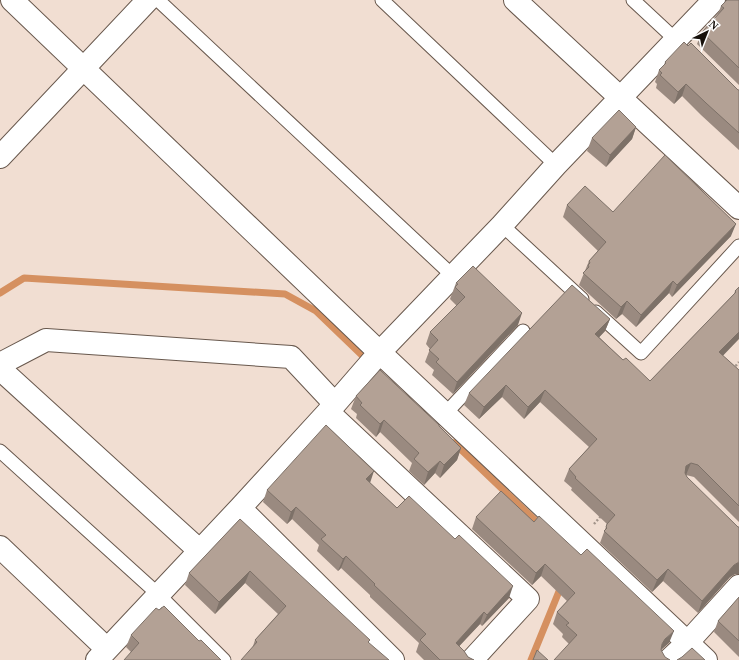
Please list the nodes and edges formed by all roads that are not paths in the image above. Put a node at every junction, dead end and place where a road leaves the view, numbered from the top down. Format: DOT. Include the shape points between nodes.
graph roads {
  1 [pos="12,0"];
  2 [pos="148,0"];
  3 [pos="158,0"];
  4 [pos="382,0"];
  5 [pos="515,0"];
  6 [pos="633,0"];
  7 [pos="714,0"];
  8 [pos="681,41"];
  9 [pos="84,68"];
  10 [pos="620,98"];
  11 [pos="0,157"];
  12 [pos="556,165"];
  13 [pos="739,208"];
  14 [pos="502,225"];
  15 [pos="739,246"];
  16 [pos="453,276"];
  17 [pos="523,331"];
  18 [pos="374,359"];
  19 [pos="0,364"];
  20 [pos="0,369"];
  21 [pos="331,408"];
  22 [pos="445,414"];
  23 [pos="0,450"];
  24 [pos="240,508"];
  25 [pos="0,547"];
  26 [pos="200,552"];
  27 [pos="739,586"];
  28 [pos="159,595"];
  29 [pos="687,642"];
  30 [pos="102,655"];
  31 [pos="224,660"];
  32 [pos="393,660"];
  33 [pos="472,660"];
  34 [pos="669,660"];
  35 [pos="706,660"];
  1 -- 9 [label="street"];
  2 -- 9 [label="street"];
  3 -- 16 [label="lane"];
  4 -- 12 [label="lane"];
  5 -- 10 [label="street"];
  6 -- 8 [label="lane"];
  7 -- 8 [label="street"];
  8 -- 10 [label="street"];
  9 -- 11 [label="street"];
  9 -- 18 [label="street"];
  10 -- 12 [label="street"];
  10 -- 13 [label="street"];
  12 -- 14 [label="street"];
  14 -- 15 [label="lane" via="641,353"];
  14 -- 16 [label="street"];
  16 -- 18 [label="street"];
  17 -- 22 [label="lane"];
  18 -- 21 [label="street"];
  18 -- 22 [label="street"];
  19 -- 21 [label="street" via="46,340 291,356"];
  20 -- 26 [label="street"];
  21 -- 24 [label="street"];
  21 -- 33 [label="street" via="528,599"];
  22 -- 29 [label="street"];
  23 -- 28 [label="lane"];
  24 -- 26 [label="street"];
  24 -- 32 [label="street"];
  25 -- 30 [label="street"];
  26 -- 28 [label="street"];
  27 -- 29 [label="street"];
  28 -- 30 [label="street"];
  28 -- 31 [label="lane"];
  29 -- 34 [label="street"];
  29 -- 35 [label="street"];
}
